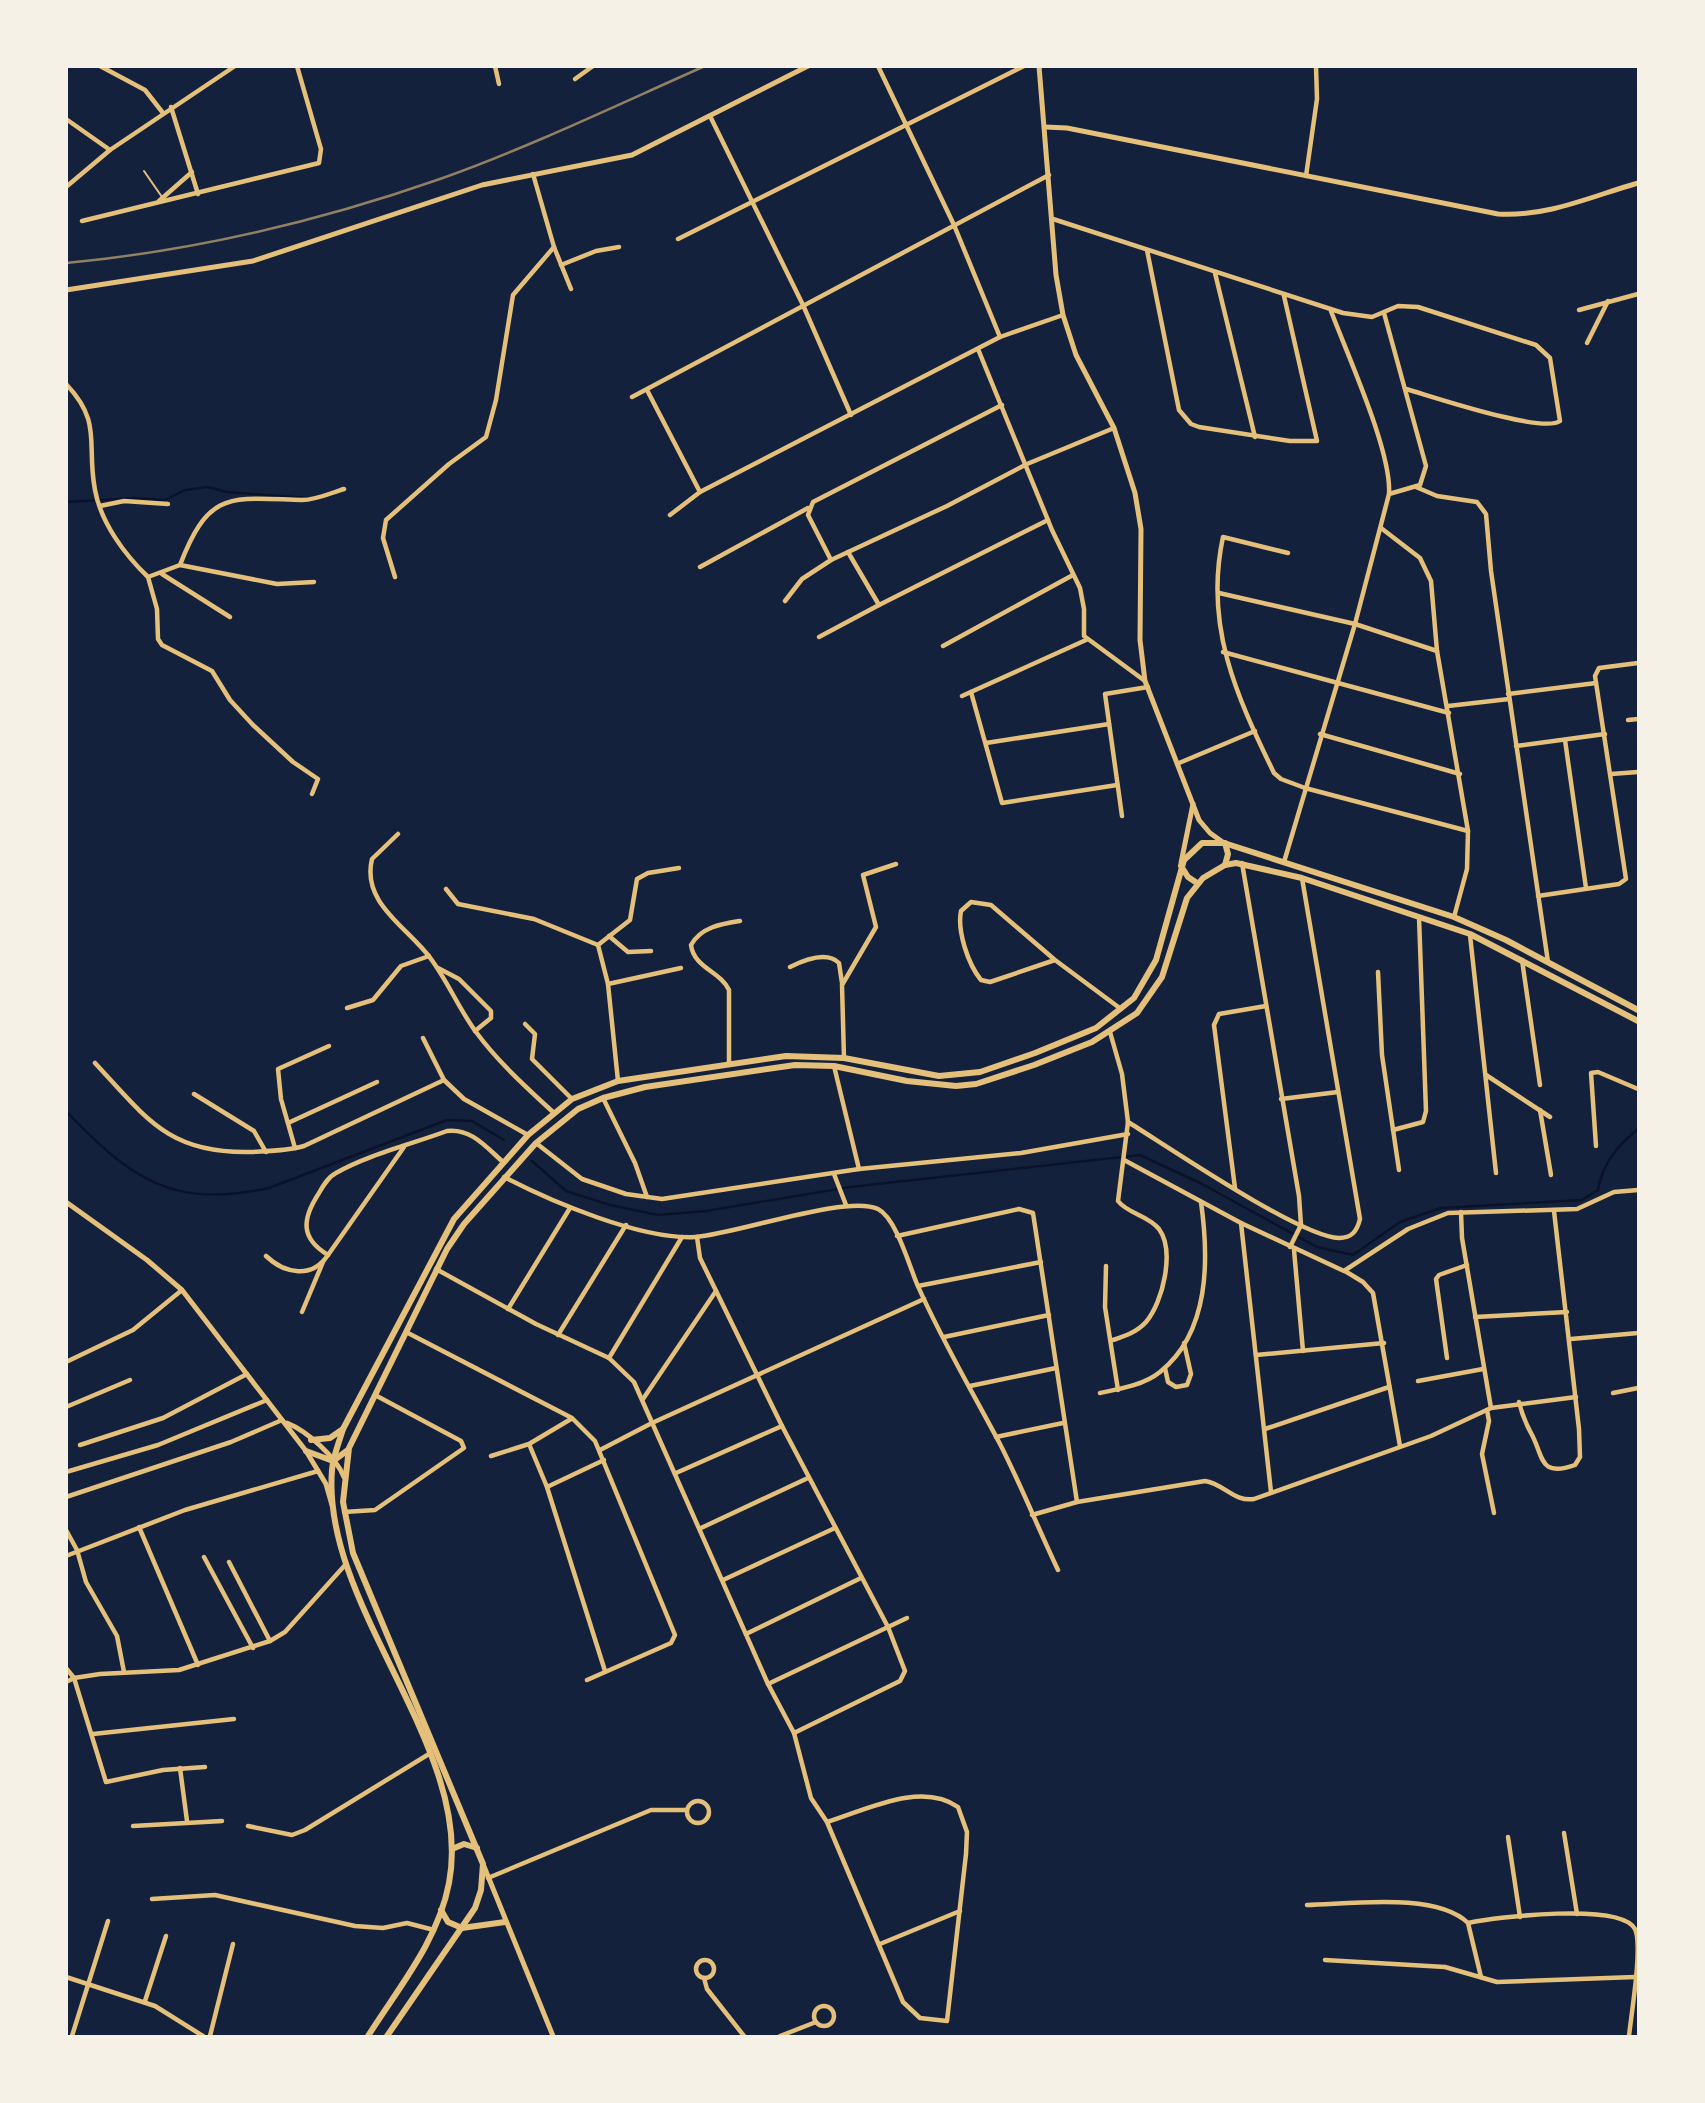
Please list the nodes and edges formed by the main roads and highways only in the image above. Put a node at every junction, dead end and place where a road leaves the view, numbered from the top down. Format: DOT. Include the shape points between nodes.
graph roads {
  1 [pos="1224,843"];
  2 [pos="1225,865"];
  3 [pos="1181,866"];
  4 [pos="1198,883"];
  5 [pos="1639,1010"];
  6 [pos="1639,1021"];
  7 [pos="343,1429"];
  8 [pos="311,1440"];
  9 [pos="349,1448"];
  10 [pos="306,1451"];
  11 [pos="333,1461"];
  12 [pos="477,1848"];
  13 [pos="452,1849"];
  14 [pos="441,1910"];
  15 [pos="505,1922"];
  16 [pos="462,1928"];
  17 [pos="368,2036"];
  18 [pos="387,2036"];
  1 -- 2 [label="main road"];
  1 -- 3 [label="main road" via="1209,841 1196,846"];
  1 -- 5 [label="main road" via="1454,917"];
  2 -- 4 [label="main road"];
  2 -- 6 [label="main road" via="1242,863 1419,914 1522,959"];
  3 -- 4 [label="main road"];
  3 -- 7 [label="main road" via="1156,960 1143,987 1123,1010 1096,1028 1001,1066 961,1076 923,1074 844,1058 786,1056 618,1081 572,1099 528,1135 462,1208"];
  4 -- 9 [label="main road" via="1183,906 1167,964 1137,1013 1110,1032 1034,1065 966,1085 933,1085 834,1066 774,1068 645,1087 578,1109 514,1165 464,1224 404,1331"];
  7 -- 8 [label="main road" via="330,1438"];
  7 -- 11 [label="main road"];
  9 -- 11 [label="main road"];
  9 -- 12 [label="main road" via="344,1512 354,1553"];
  10 -- 11 [label="main road"];
  11 -- 13 [label="main road" via="334,1511 346,1563 429,1754 445,1798"];
  12 -- 13 [label="main road" via="464,1844"];
  12 -- 16 [label="main road" via="483,1864 478,1901"];
  13 -- 14 [label="main road" via="450,1881"];
  14 -- 16 [label="main road" via="448,1922"];
  14 -- 17 [label="main road" via="423,1954"];
  15 -- 16 [label="main road"];
  16 -- 18 [label="main road"];
}
